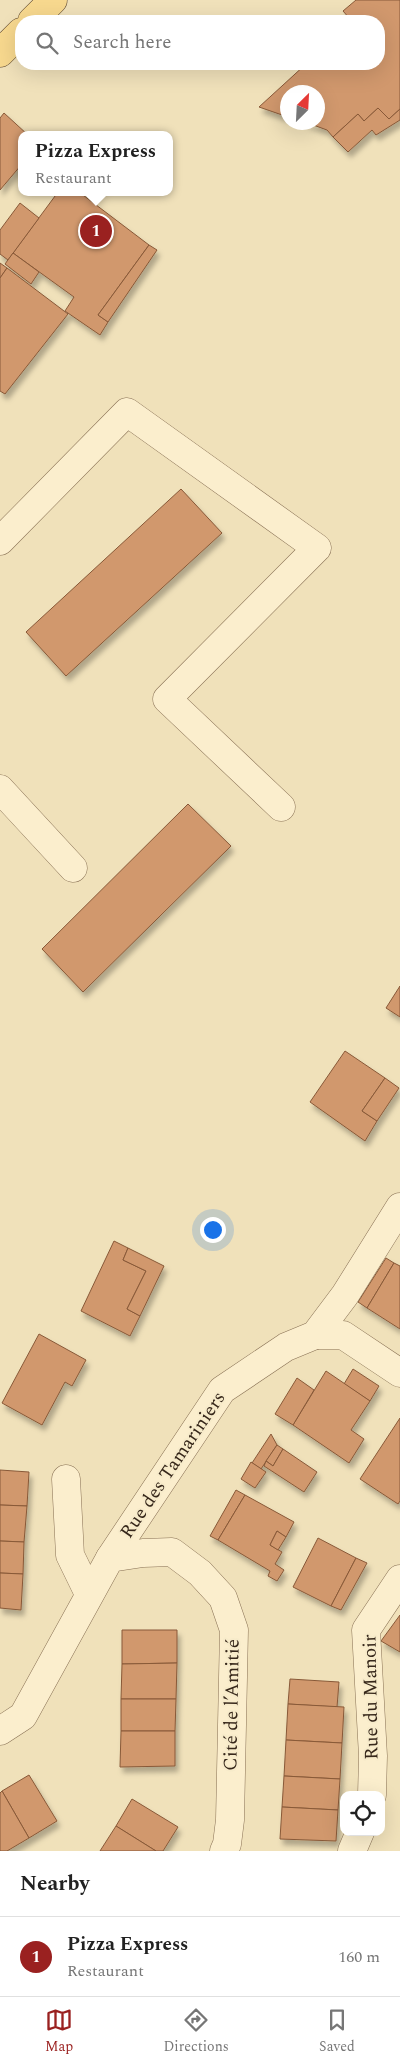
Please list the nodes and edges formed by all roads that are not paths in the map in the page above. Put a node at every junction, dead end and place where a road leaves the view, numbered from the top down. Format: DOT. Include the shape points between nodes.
graph roads {
  1 [pos="53,0"];
  2 [pos="38,15"];
  3 [pos="15,38"];
  4 [pos="0,53"];
  5 [pos="0,541"];
  6 [pos="0,789"];
  7 [pos="281,807"];
  8 [pos="73,868"];
  9 [pos="400,1207"];
  10 [pos="315,1335"];
  11 [pos="400,1372"];
  12 [pos="66,1479"];
  13 [pos="110,1558"];
  14 [pos="400,1579"];
  15 [pos="89,1594"];
  16 [pos="0,1731"];
  17 [pos="372,1791"];
  18 [pos="358,1836"];
  19 [pos="224,1851"];
  20 [pos="352,1851"];
  1 -- 2 [label="main road"];
  3 -- 4 [label="main road"];
  5 -- 7 [label="street" via="127,412 317,548 167,699"];
  6 -- 8 [label="street"];
  9 -- 10 [label="street" via="345,1295"];
  10 -- 11 [label="street" via="343,1335"];
  10 -- 13 [label="street, Rue des Tamariniers" via="286,1347 222,1390"];
  12 -- 15 [label="street" via="70,1555"];
  13 -- 15 [label="street"];
  13 -- 19 [label="street, Cité de l’Amitié" via="172,1552 200,1573 223,1598 234,1630 230,1820"];
  14 -- 17 [label="street, Rue du Manoir" via="366,1630"];
  15 -- 16 [label="street" via="23,1716"];
  18 -- 20 [label="street"];
}
